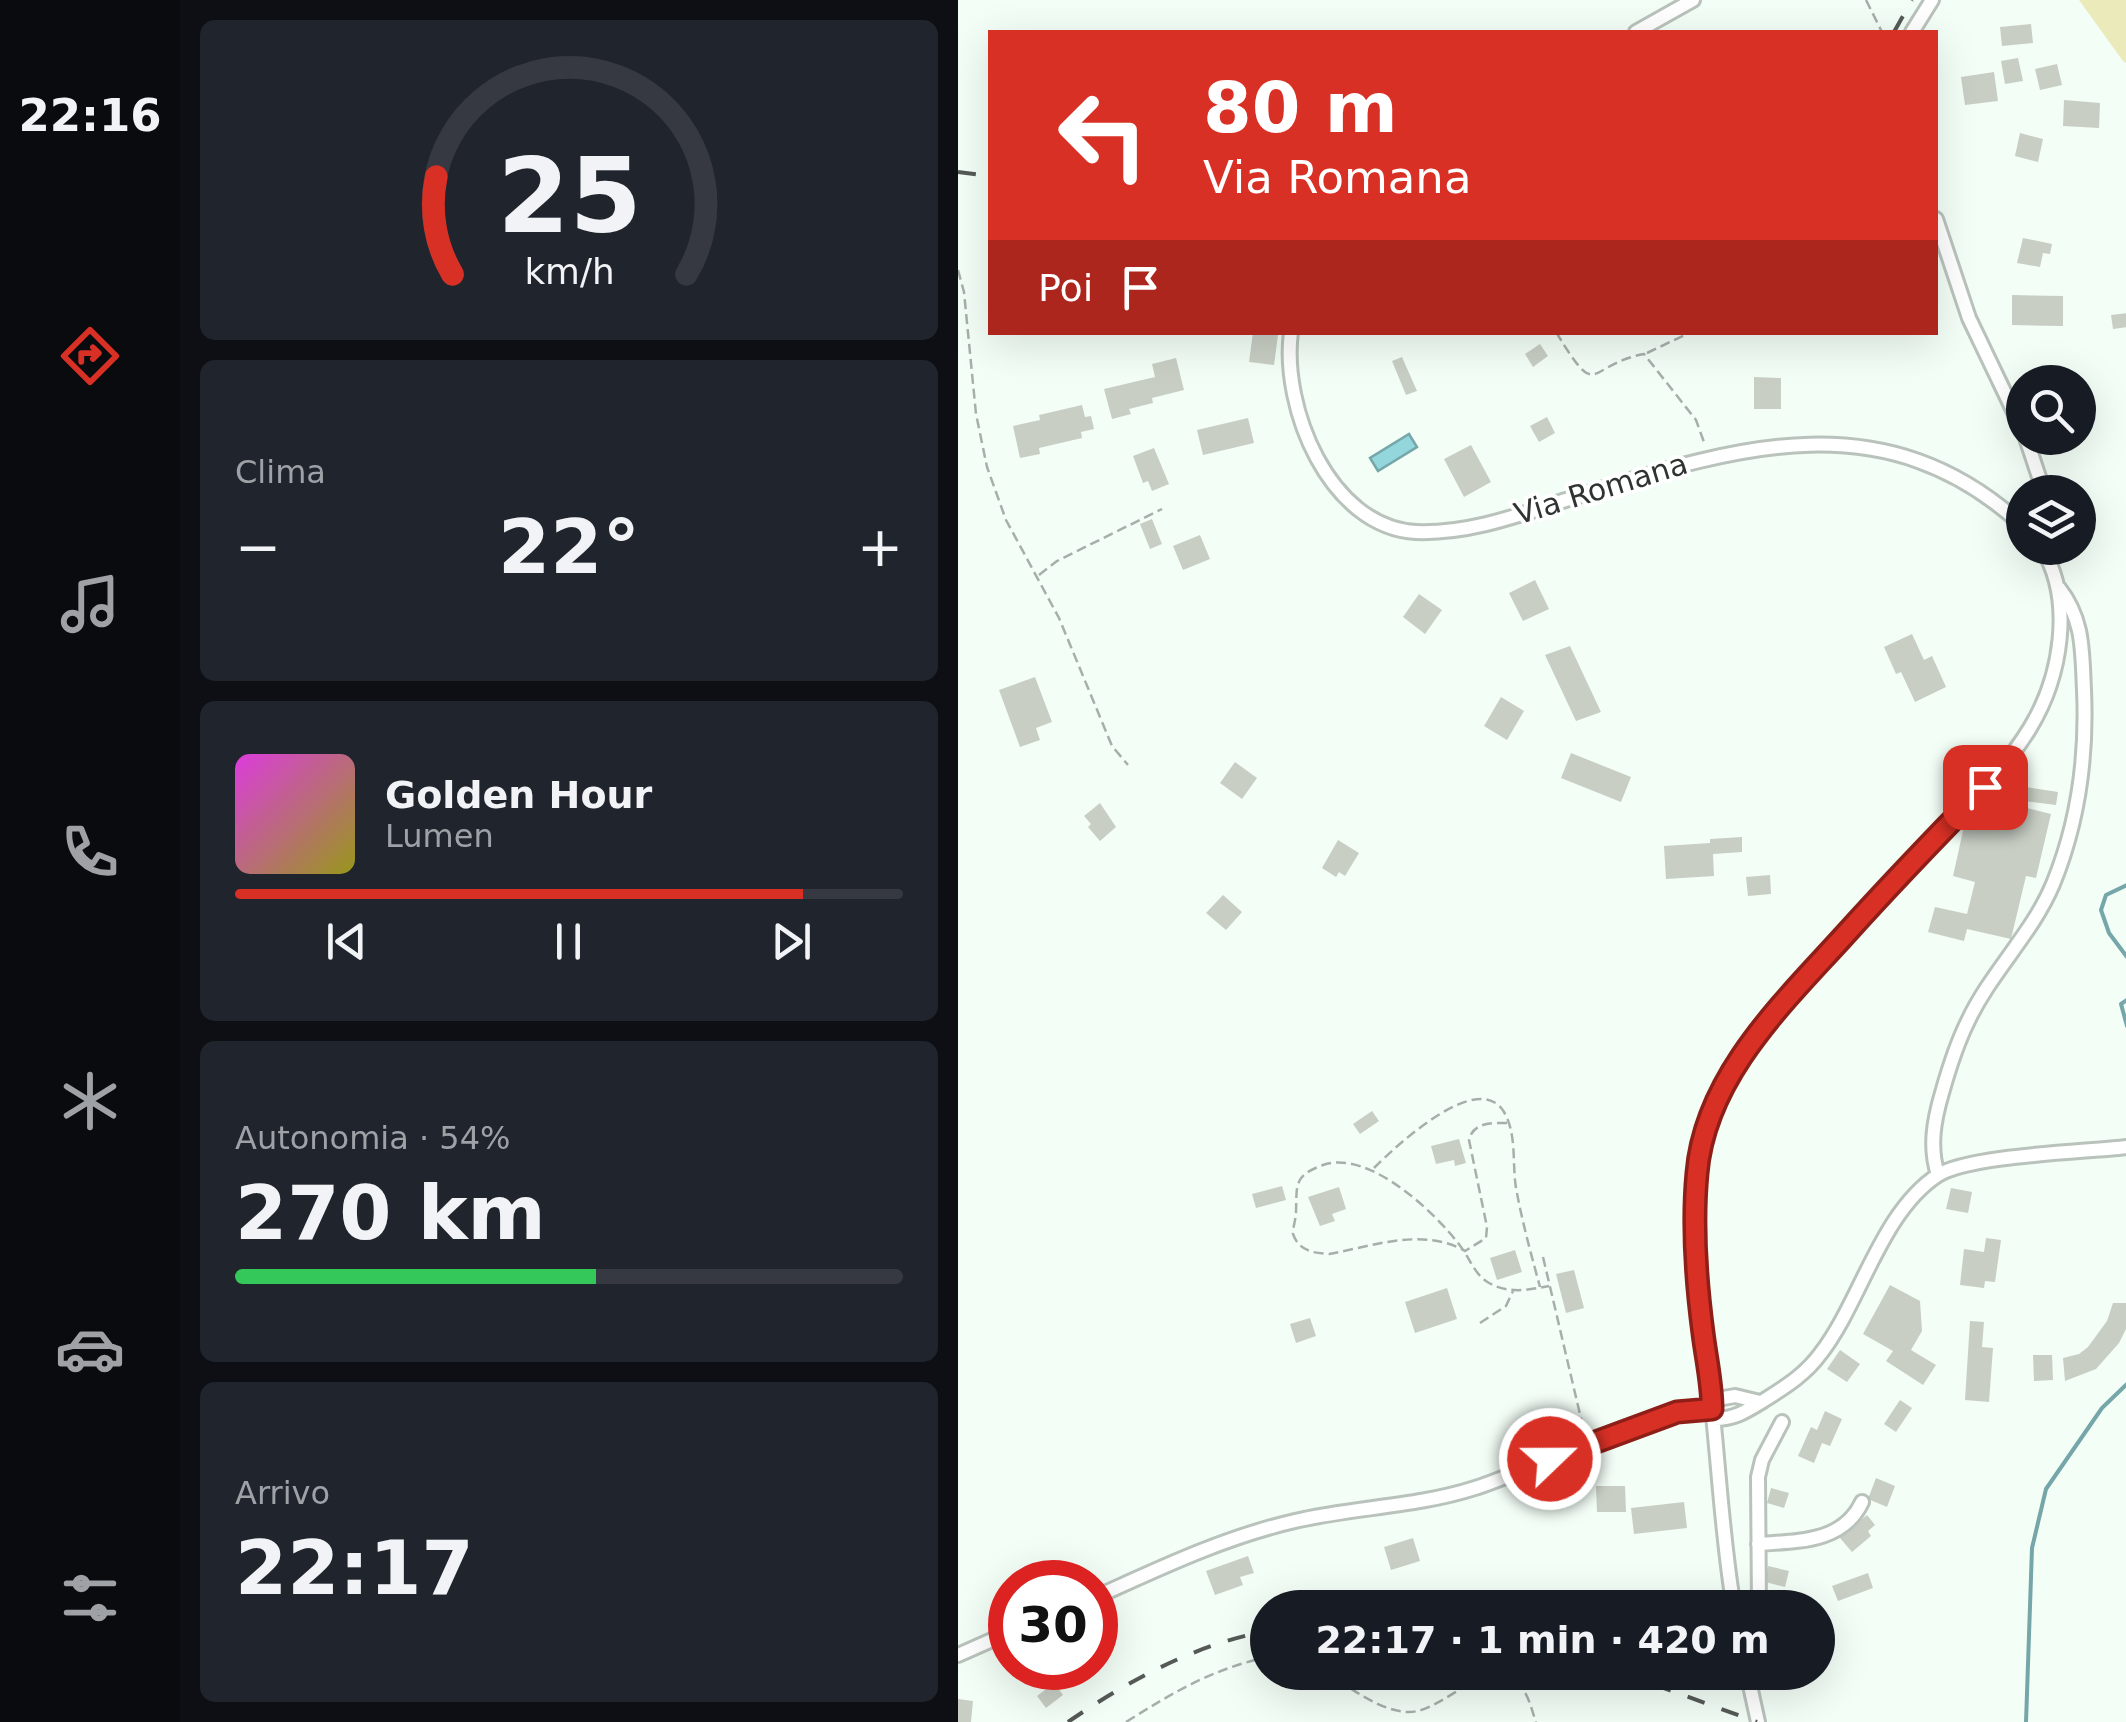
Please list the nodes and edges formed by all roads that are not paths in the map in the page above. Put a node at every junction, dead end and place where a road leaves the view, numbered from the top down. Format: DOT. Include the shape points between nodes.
graph roads {
  1 [pos="1694,0"];
  2 [pos="1932,0"];
  3 [pos="1640,30"];
  4 [pos="1913,30"];
  5 [pos="1938,226"];
  6 [pos="1291,335"];
  7 [pos="2006,396"];
  8 [pos="2006,513"];
  9 [pos="2051,565"];
  10 [pos="2058,587"];
  11 [pos="2126,1148"];
  12 [pos="1938,1175"];
  13 [pos="1760,1402"];
  14 [pos="1713,1409"];
  15 [pos="1782,1422"];
  16 [pos="1862,1502"];
  17 [pos="1758,1544"];
  18 [pos="1118,1587"];
  19 [pos="1732,1590"];
  20 [pos="1759,1590"];
  21 [pos="988,1642"];
  22 [pos="958,1655"];
  23 [pos="1751,1690"];
  24 [pos="1758,1722"];
  1 -- 3 [label="street"];
  2 -- 4 [label="street"];
  5 -- 7 [label="street" via="1969,318"];
  6 -- 8 [label="street, Via Romana" via="1291,389 1310,446 1352,500 1402,529 1483,526 1750,448 1886,452 1961,478"];
  9 -- 10 [label="street"];
  10 -- 12 [label="street" via="2076,614 2083,672 2084,739 2074,821 2031,926 1968,1018 1934,1129"];
  10 -- 14 [label="street" via="2053,671 2024,736 1985,787 1771,1018 1716,1104 1700,1152 1694,1211"];
  11 -- 12 [label="street" via="1974,1164"];
  12 -- 13 [label="street" via="1894,1224 1820,1355"];
  13 -- 14 [label="street" via="1735,1396"];
  13 -- 14 [label="street" via="1740,1415"];
  14 -- 18 [label="street" via="1677,1412 1450,1496 1275,1526"];
  14 -- 19 [label="street"];
  15 -- 17 [label="street" via="1760,1468"];
  16 -- 17 [label="street" via="1830,1534"];
  17 -- 20 [label="street"];
  21 -- 22 [label="street"];
  23 -- 24 [label="street"];
}
